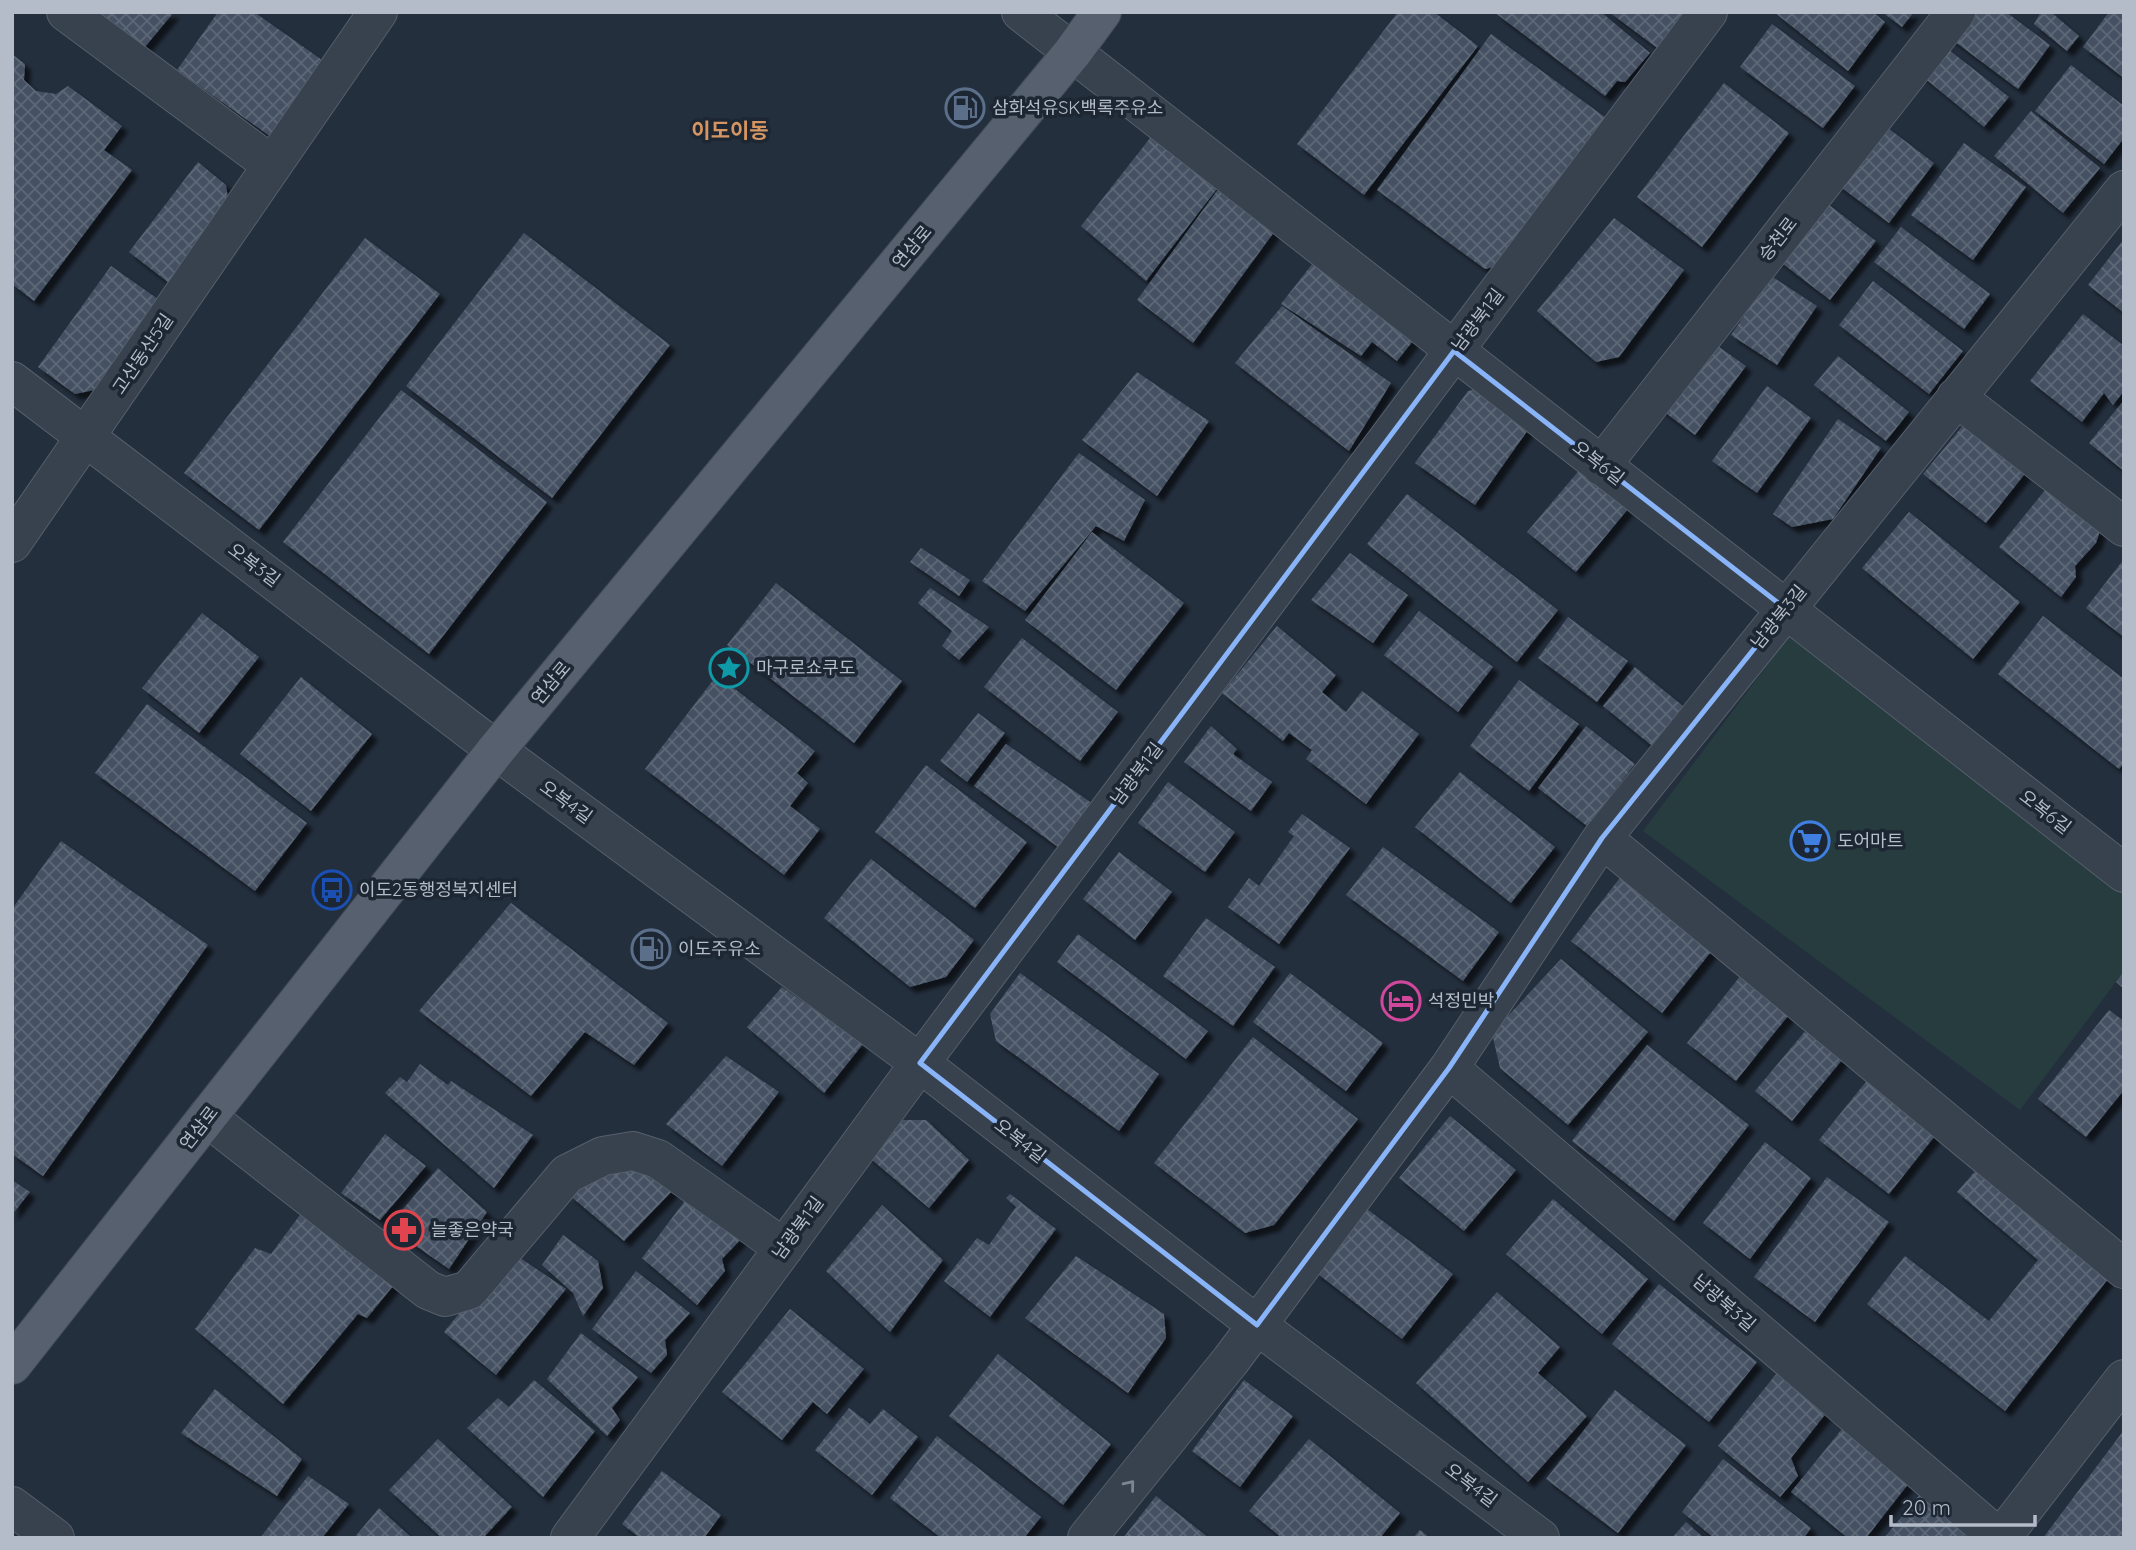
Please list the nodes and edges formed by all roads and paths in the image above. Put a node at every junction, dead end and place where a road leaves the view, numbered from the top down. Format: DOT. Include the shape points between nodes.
graph roads {
  1 [pos="66,12"];
  2 [pos="379,12"];
  3 [pos="1021,12"];
  4 [pos="1102,12"];
  5 [pos="1708,12"];
  6 [pos="1956,12"];
  7 [pos="1072,53"];
  8 [pos="272,165"];
  9 [pos="2123,191"];
  10 [pos="1454,351"];
  11 [pos="12,381"];
  12 [pos="1956,397"];
  13 [pos="87,437"];
  14 [pos="1601,466"];
  15 [pos="2124,527"];
  16 [pos="12,543"];
  17 [pos="1786,610"];
  18 [pos="496,750"];
  19 [pos="1602,838"];
  20 [pos="2124,873"];
  21 [pos="920,1063"];
  22 [pos="1449,1068"];
  23 [pos="207,1117"];
  24 [pos="784,1248"];
  25 [pos="2124,1269"];
  26 [pos="1257,1325"];
  27 [pos="12,1365"];
  28 [pos="2124,1379"];
  29 [pos="12,1506"];
  30 [pos="55,1538"];
  31 [pos="570,1538"];
  32 [pos="1087,1538"];
  33 [pos="1540,1538"];
  34 [pos="2000,1538"];
  1 -- 8 [label="street"];
  2 -- 8 [label="street, 고산동산5길"];
  3 -- 7 [label="street, 오복6길"];
  4 -- 7 [label="main road, 연삼로"];
  5 -- 10 [label="street, 남광북1길"];
  6 -- 14 [label="street, 승천로"];
  7 -- 10 [label="street, 오복6길"];
  7 -- 18 [label="main road, 연삼로"];
  8 -- 13 [label="street, 고산동산5길"];
  9 -- 12 [label="street, 남광북3길"];
  10 -- 14 [label="street, 오복6길"];
  10 -- 21 [label="street, 남광북1길"];
  11 -- 13 [label="street, 오복3길"];
  12 -- 15 [label="street"];
  12 -- 17 [label="street, 남광북3길"];
  13 -- 16 [label="street, 고산동산5길"];
  13 -- 18 [label="street, 오복3길"];
  14 -- 17 [label="street, 오복6길"];
  17 -- 19 [label="street, 남광북3길"];
  17 -- 20 [label="street, 오복6길"];
  18 -- 21 [label="street, 오복4길"];
  18 -- 23 [label="main road, 연삼로"];
  19 -- 22 [label="street, 남광북3길"];
  19 -- 25 [label="street"];
  21 -- 24 [label="street, 남광북1길"];
  21 -- 26 [label="street, 오복4길"];
  22 -- 26 [label="street, 남광북3길"];
  22 -- 34 [label="street, 남광북3길"];
  23 -- 24 [label="street" via="428,1290 445,1297 469,1290 566,1174 603,1156 633,1151 658,1159"];
  23 -- 27 [label="main road, 연삼로"];
  24 -- 31 [label="street, 남광북1길"];
  32 -- 26 [label="street, 남광북3길, one-way"];
  26 -- 33 [label="street, 오복4길"];
  28 -- 34 [label="street"];
  29 -- 30 [label="street"];
}
